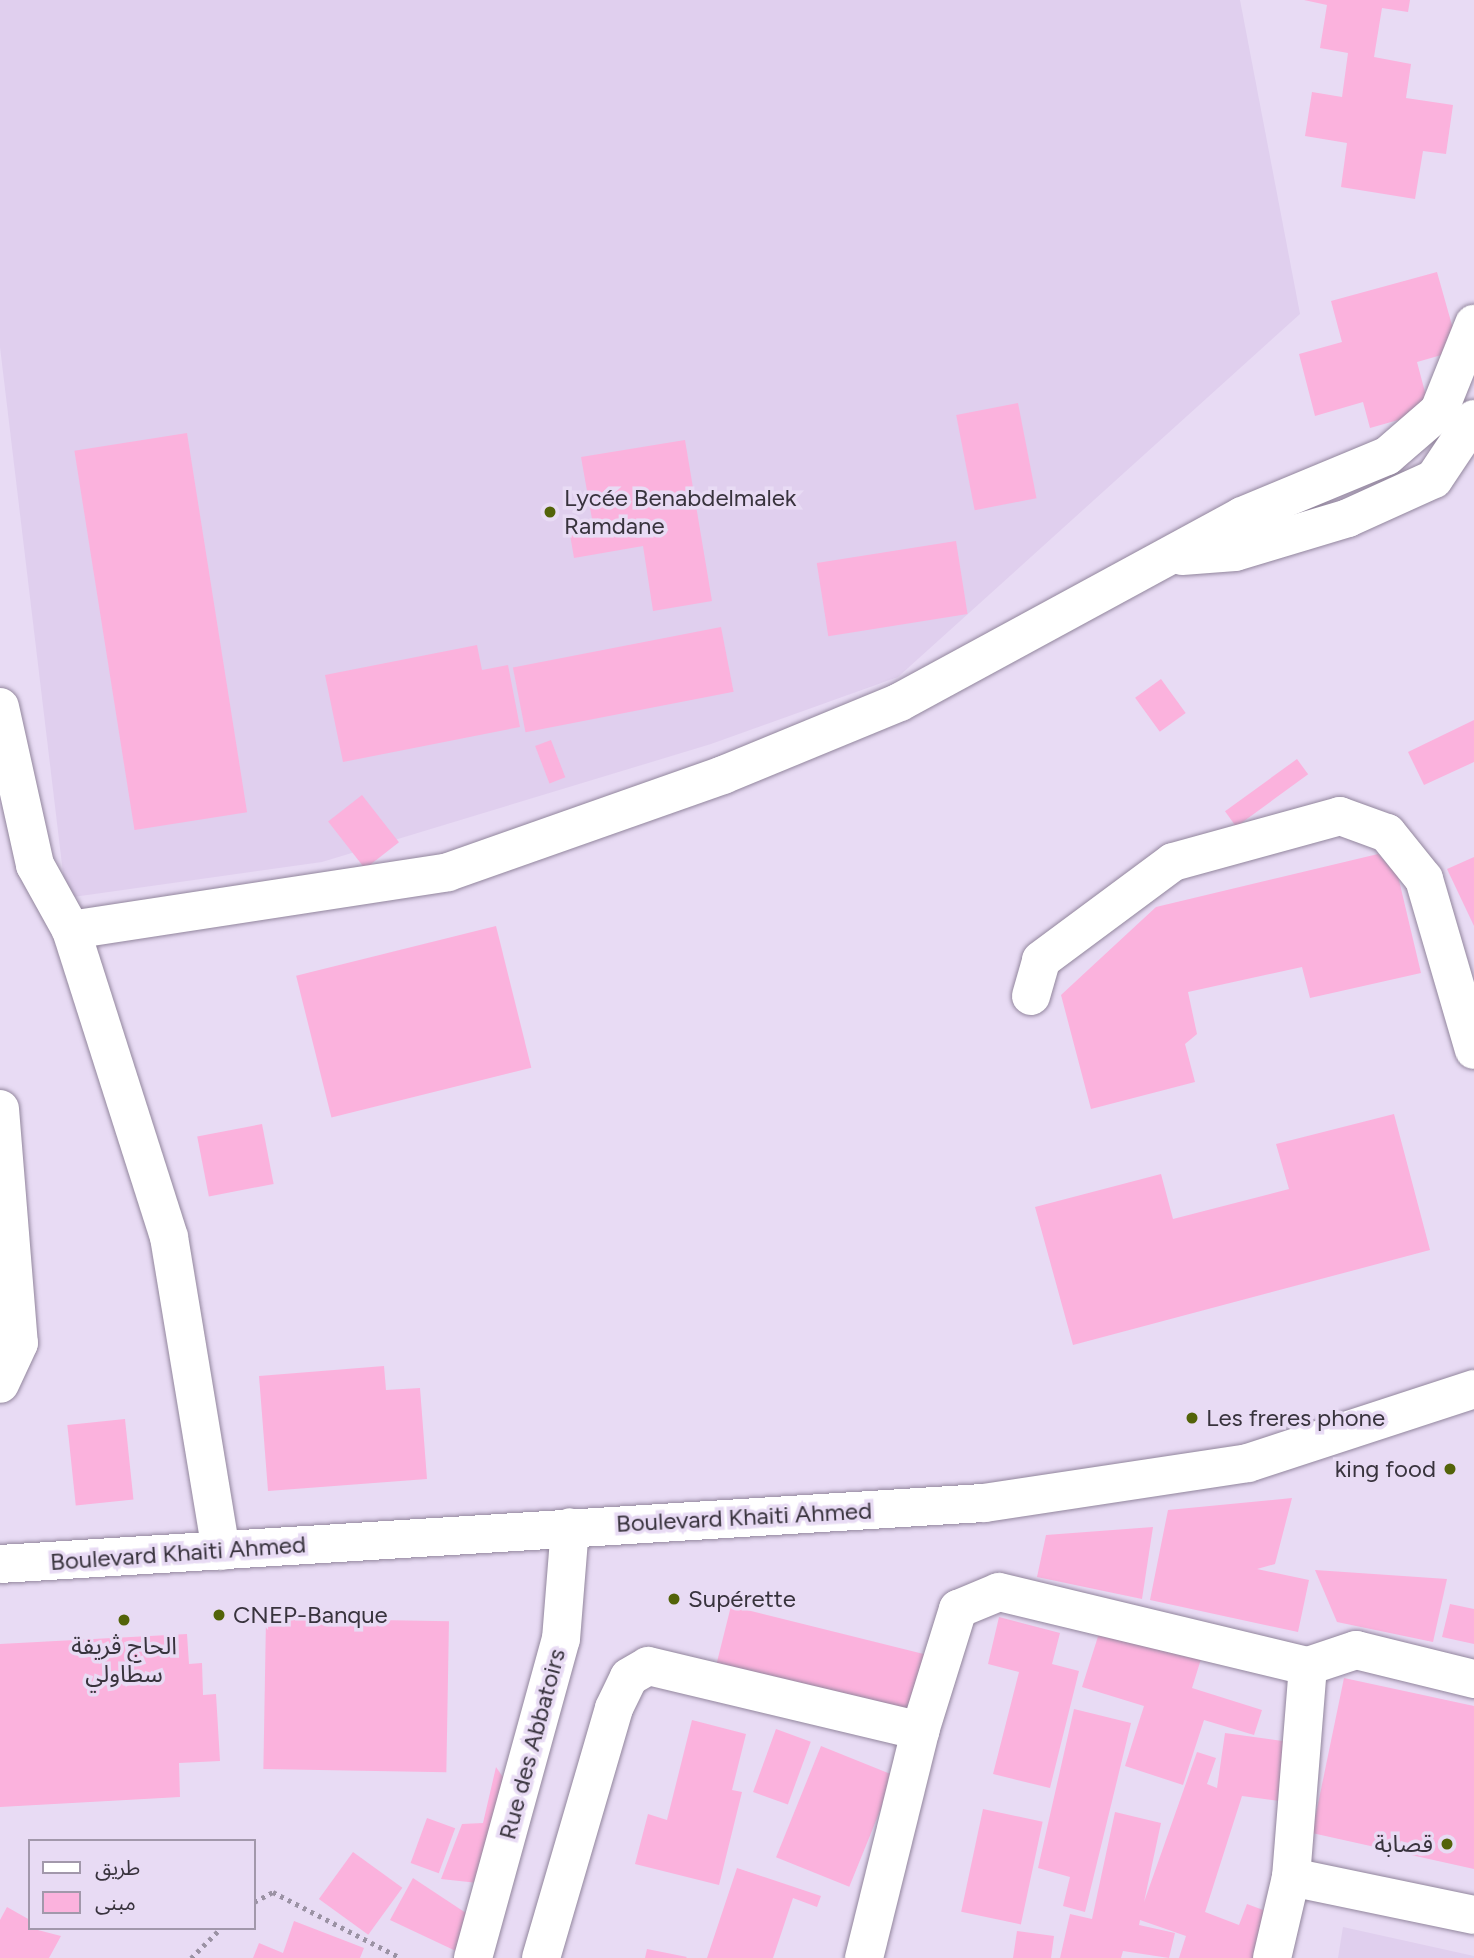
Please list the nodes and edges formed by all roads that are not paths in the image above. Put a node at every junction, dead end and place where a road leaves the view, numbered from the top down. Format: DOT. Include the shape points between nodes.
graph roads {
  1 [pos="1474,324"];
  2 [pos="1474,419"];
  3 [pos="1173,557"];
  4 [pos="0,707"];
  5 [pos="71,930"];
  6 [pos="1031,996"];
  7 [pos="1474,1050"];
  8 [pos="0,1109"];
  9 [pos="0,1384"];
  10 [pos="1474,1390"];
  11 [pos="570,1527"];
  12 [pos="221,1551"];
  13 [pos="0,1564"];
  14 [pos="1308,1666"];
  15 [pos="1474,1679"];
  16 [pos="920,1731"];
  17 [pos="1291,1877"];
  18 [pos="1474,1915"];
  19 [pos="473,1958"];
  20 [pos="541,1958"];
  21 [pos="864,1958"];
  22 [pos="1272,1958"];
  1 -- 3 [label="main road" via="1439,411 1387,456 1242,516"];
  2 -- 3 [label="main road" via="1434,479 1361,513 1236,552"];
  3 -- 5 [label="main road" via="900,702 723,775 448,872"];
  4 -- 5 [label="main road" via="35,865"];
  5 -- 12 [label="main road" via="169,1237"];
  6 -- 7 [label="main road" via="1041,960 1173,862 1340,816 1387,833 1424,879"];
  8 -- 9 [label="main road" via="19,1343"];
  10 -- 11 [label="main road, Boulevard Khaiti Ahmed" via="1248,1463 984,1503"];
  11 -- 12 [label="main road, Boulevard Khaiti Ahmed"];
  11 -- 19 [label="main road, Rue des Abbatoirs" via="561,1639"];
  12 -- 13 [label="main road, Boulevard Khaiti Ahmed"];
  14 -- 15 [label="main road" via="1356,1650"];
  14 -- 16 [label="main road" via="999,1592 958,1609"];
  14 -- 17 [label="main road"];
  16 -- 20 [label="main road" via="648,1666 629,1677 614,1708"];
  16 -- 21 [label="main road"];
  17 -- 18 [label="main road"];
  17 -- 22 [label="main road"];
}
